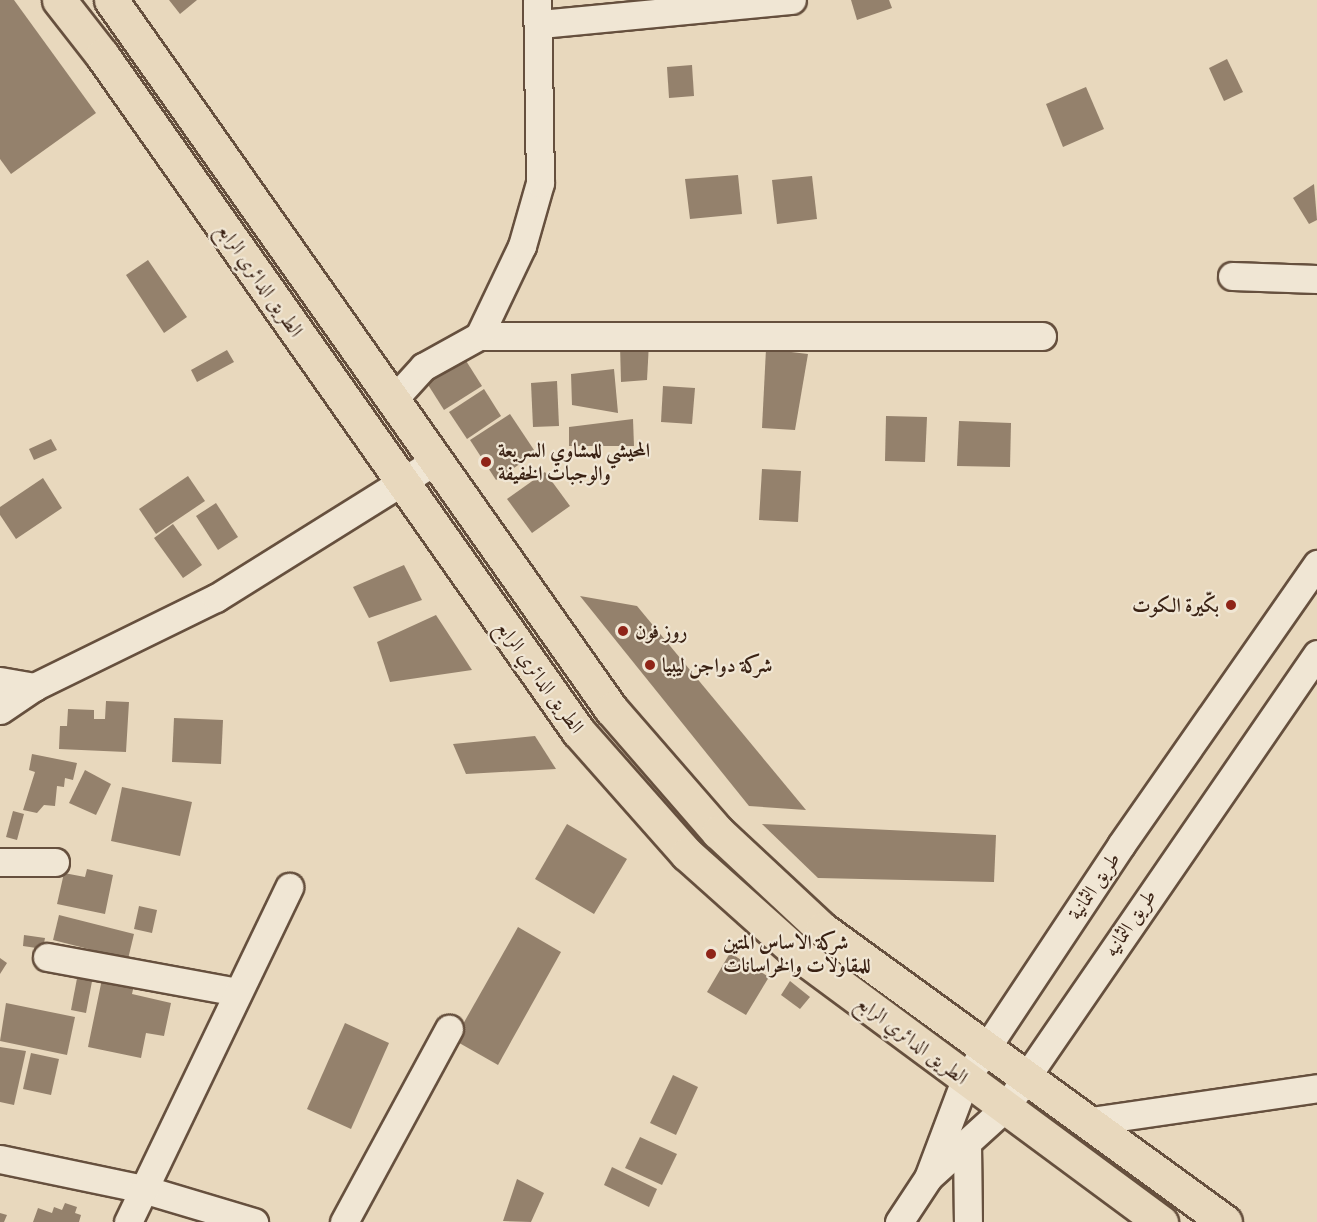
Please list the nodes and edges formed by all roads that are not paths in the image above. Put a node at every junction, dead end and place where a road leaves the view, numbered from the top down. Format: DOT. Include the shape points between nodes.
graph roads {
  1 [pos="59,0"];
  2 [pos="111,0"];
  3 [pos="792,0"];
  4 [pos="539,12"];
  5 [pos="1232,276"];
  6 [pos="1317,279"];
  7 [pos="479,336"];
  8 [pos="1042,336"];
  9 [pos="393,400"];
  10 [pos="434,462"];
  11 [pos="402,484"];
  12 [pos="1317,564"];
  13 [pos="1317,654"];
  14 [pos="0,681"];
  15 [pos="34,687"];
  16 [pos="0,711"];
  17 [pos="0,862"];
  18 [pos="55,862"];
  19 [pos="289,887"];
  20 [pos="47,957"];
  21 [pos="238,992"];
  22 [pos="449,1029"];
  23 [pos="986,1050"];
  24 [pos="1025,1078"];
  25 [pos="965,1080"];
  26 [pos="1317,1088"];
  27 [pos="1005,1108"];
  28 [pos="1085,1122"];
  29 [pos="967,1143"];
  30 [pos="0,1160"];
  31 [pos="928,1178"];
  32 [pos="143,1189"];
  33 [pos="128,1222"];
  34 [pos="254,1222"];
  35 [pos="344,1222"];
  36 [pos="899,1222"];
  37 [pos="968,1222"];
  38 [pos="1161,1222"];
  39 [pos="1225,1222"];
  1 -- 11 [label="main road, الطريق الدائري الرابع" via="102,55"];
  2 -- 9 [label="main road, الطريق الدائري الرابع"];
  3 -- 4 [label="street"];
  4 -- 7 [label="street" via="540,183 522,246"];
  5 -- 6 [label="street"];
  7 -- 8 [label="street"];
  7 -- 9 [label="street" via="423,368"];
  9 -- 10 [label="main road, الطريق الدائري الرابع"];
  10 -- 11 [label="street"];
  10 -- 23 [label="main road, الطريق الدائري الرابع" via="610,709 718,832 822,929"];
  11 -- 15 [label="street" via="216,598"];
  11 -- 25 [label="main road, الطريق الدائري الرابع" via="578,731 687,854 801,956"];
  12 -- 23 [label="street, طريق الثمانية" via="1121,845"];
  13 -- 24 [label="street, طريق الثمانيه"];
  14 -- 15 [label="street"];
  15 -- 16 [label="street"];
  17 -- 18 [label="street"];
  19 -- 21 [label="street"];
  20 -- 21 [label="street"];
  21 -- 32 [label="street"];
  22 -- 35 [label="street"];
  23 -- 24 [label="main road, الطريق الدائري الرابع"];
  23 -- 25 [label="street, طريق الثمانية"];
  24 -- 27 [label="street, طريق الثمانيه"];
  24 -- 28 [label="main road, الطريق الدائري الرابع"];
  25 -- 27 [label="main road, الطريق الدائري الرابع"];
  25 -- 31 [label="street, طريق الثمانية"];
  26 -- 28 [label="street"];
  27 -- 29 [label="street, طريق الثمانيه"];
  27 -- 38 [label="main road, الطريق الدائري الرابع"];
  28 -- 39 [label="main road, الطريق الدائري الرابع"];
  29 -- 31 [label="street, طريق الثمانيه"];
  29 -- 37 [label="street"];
  30 -- 32 [label="street"];
  31 -- 36 [label="street, طريق الثمانية"];
  32 -- 33 [label="street"];
  32 -- 34 [label="street"];
}
